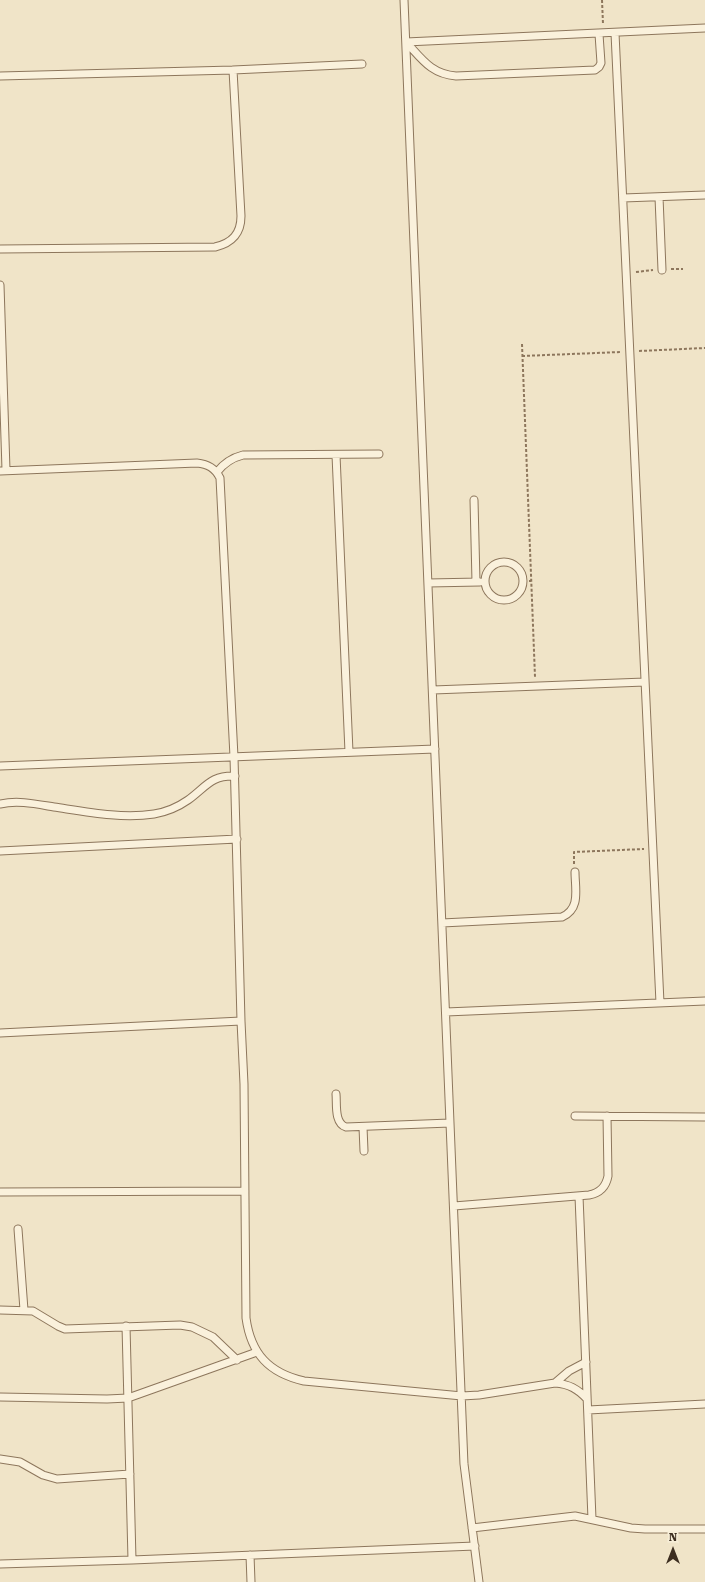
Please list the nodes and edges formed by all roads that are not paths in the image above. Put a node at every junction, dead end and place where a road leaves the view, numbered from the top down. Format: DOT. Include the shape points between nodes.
graph roads {
  1 [pos="404,0"];
  2 [pos="705,28"];
  3 [pos="615,33"];
  4 [pos="601,34"];
  5 [pos="406,42"];
  6 [pos="362,64"];
  7 [pos="233,70"];
  8 [pos="0,76"];
  9 [pos="705,194"];
  10 [pos="659,196"];
  11 [pos="623,198"];
  12 [pos="0,249"];
  13 [pos="662,270"];
  14 [pos="0,285"];
  15 [pos="1,353"];
  16 [pos="379,454"];
  17 [pos="336,455"];
  18 [pos="3,470"];
  19 [pos="217,472"];
  20 [pos="474,500"];
  21 [pos="476,582"];
  22 [pos="485,582"];
  23 [pos="428,583"];
  24 [pos="645,682"];
  25 [pos="433,690"];
  26 [pos="435,749"];
  27 [pos="349,752"];
  28 [pos="234,757"];
  29 [pos="0,766"];
  30 [pos="235,776"];
  31 [pos="0,804"];
  32 [pos="237,839"];
  33 [pos="0,851"];
  34 [pos="575,872"];
  35 [pos="442,923"];
  36 [pos="705,1001"];
  37 [pos="660,1003"];
  38 [pos="446,1012"];
  39 [pos="241,1021"];
  40 [pos="0,1033"];
  41 [pos="336,1094"];
  42 [pos="575,1116"];
  43 [pos="607,1116"];
  44 [pos="705,1117"];
  45 [pos="450,1123"];
  46 [pos="363,1127"];
  47 [pos="364,1151"];
  48 [pos="245,1191"];
  49 [pos="0,1192"];
  50 [pos="579,1196"];
  51 [pos="454,1206"];
  52 [pos="18,1229"];
  53 [pos="0,1310"];
  54 [pos="24,1310"];
  55 [pos="126,1326"];
  56 [pos="257,1352"];
  57 [pos="237,1360"];
  58 [pos="586,1362"];
  59 [pos="555,1383"];
  60 [pos="462,1396"];
  61 [pos="0,1397"];
  62 [pos="128,1398"];
  63 [pos="587,1399"];
  64 [pos="705,1404"];
  65 [pos="588,1410"];
  66 [pos="0,1459"];
  67 [pos="130,1474"];
  68 [pos="592,1519"];
  69 [pos="472,1528"];
  70 [pos="705,1529"];
  71 [pos="475,1546"];
  72 [pos="250,1555"];
  73 [pos="132,1560"];
  74 [pos="0,1564"];
  75 [pos="252,1582"];
  76 [pos="479,1582"];
  1 -- 5 [label="lane"];
  2 -- 3 [label="lane"];
  3 -- 4 [label="lane"];
  3 -- 11 [label="lane"];
  4 -- 5 [label="lane"];
  4 -- 5 [label="lane" via="601,63 595,70 456,76 438,73"];
  5 -- 23 [label="lane"];
  6 -- 7 [label="lane"];
  7 -- 8 [label="lane"];
  7 -- 12 [label="lane" via="241,225 232,241 215,247"];
  9 -- 10 [label="lane"];
  10 -- 11 [label="lane"];
  10 -- 13 [label="lane"];
  11 -- 24 [label="lane"];
  14 -- 15 [label="lane"];
  15 -- 18 [label="lane"];
  16 -- 17 [label="lane"];
  17 -- 19 [label="lane" via="243,455 231,459"];
  17 -- 27 [label="lane"];
  18 -- 19 [label="lane" via="197,463 211,467"];
  19 -- 28 [label="lane" via="221,486"];
  20 -- 21 [label="lane"];
  21 -- 22 [label="lane"];
  21 -- 23 [label="lane"];
  22 -- 22 [label="lane" via="492,566 500,562 509,562 517,566 528,581 517,597 509,601 500,601 492,597"];
  23 -- 25 [label="lane"];
  24 -- 25 [label="lane"];
  24 -- 37 [label="lane"];
  25 -- 26 [label="lane"];
  26 -- 27 [label="lane"];
  26 -- 35 [label="lane"];
  27 -- 28 [label="lane"];
  28 -- 29 [label="lane"];
  28 -- 30 [label="lane"];
  30 -- 31 [label="lane" via="216,778 180,805 154,814 108,814 22,802"];
  30 -- 32 [label="lane"];
  32 -- 33 [label="lane"];
  32 -- 39 [label="lane"];
  34 -- 35 [label="lane" via="575,902 570,914 562,917"];
  35 -- 38 [label="lane"];
  36 -- 37 [label="lane"];
  37 -- 38 [label="lane"];
  38 -- 45 [label="lane"];
  39 -- 40 [label="lane"];
  39 -- 48 [label="lane"];
  41 -- 46 [label="lane" via="340,1125"];
  42 -- 43 [label="lane"];
  43 -- 44 [label="lane"];
  43 -- 50 [label="lane" via="607,1181 595,1194"];
  45 -- 46 [label="lane"];
  45 -- 51 [label="lane"];
  46 -- 47 [label="lane"];
  48 -- 49 [label="lane"];
  48 -- 56 [label="lane" via="246,1318"];
  50 -- 51 [label="lane"];
  50 -- 58 [label="lane"];
  51 -- 60 [label="lane"];
  52 -- 54 [label="lane"];
  53 -- 54 [label="lane"];
  54 -- 55 [label="lane" via="37,1312 66,1329"];
  55 -- 57 [label="lane" via="168,1324 192,1327 214,1337"];
  55 -- 62 [label="lane"];
  56 -- 57 [label="lane"];
  56 -- 60 [label="lane" via="282,1375 304,1382"];
  57 -- 62 [label="lane"];
  58 -- 59 [label="lane" via="569,1371"];
  58 -- 63 [label="lane"];
  59 -- 60 [label="lane"];
  59 -- 63 [label="lane" via="573,1387"];
  60 -- 69 [label="lane" via="464,1464"];
  61 -- 62 [label="lane" via="107,1400"];
  62 -- 67 [label="lane"];
  63 -- 65 [label="lane"];
  64 -- 65 [label="lane"];
  65 -- 68 [label="lane"];
  66 -- 67 [label="lane" via="20,1462 43,1475 57,1479"];
  67 -- 73 [label="lane"];
  68 -- 69 [label="lane" via="566,1516"];
  68 -- 70 [label="lane" via="631,1528"];
  69 -- 71 [label="lane"];
  71 -- 72 [label="lane"];
  71 -- 76 [label="lane"];
  72 -- 73 [label="lane"];
  72 -- 75 [label="lane"];
  73 -- 74 [label="lane"];
}
